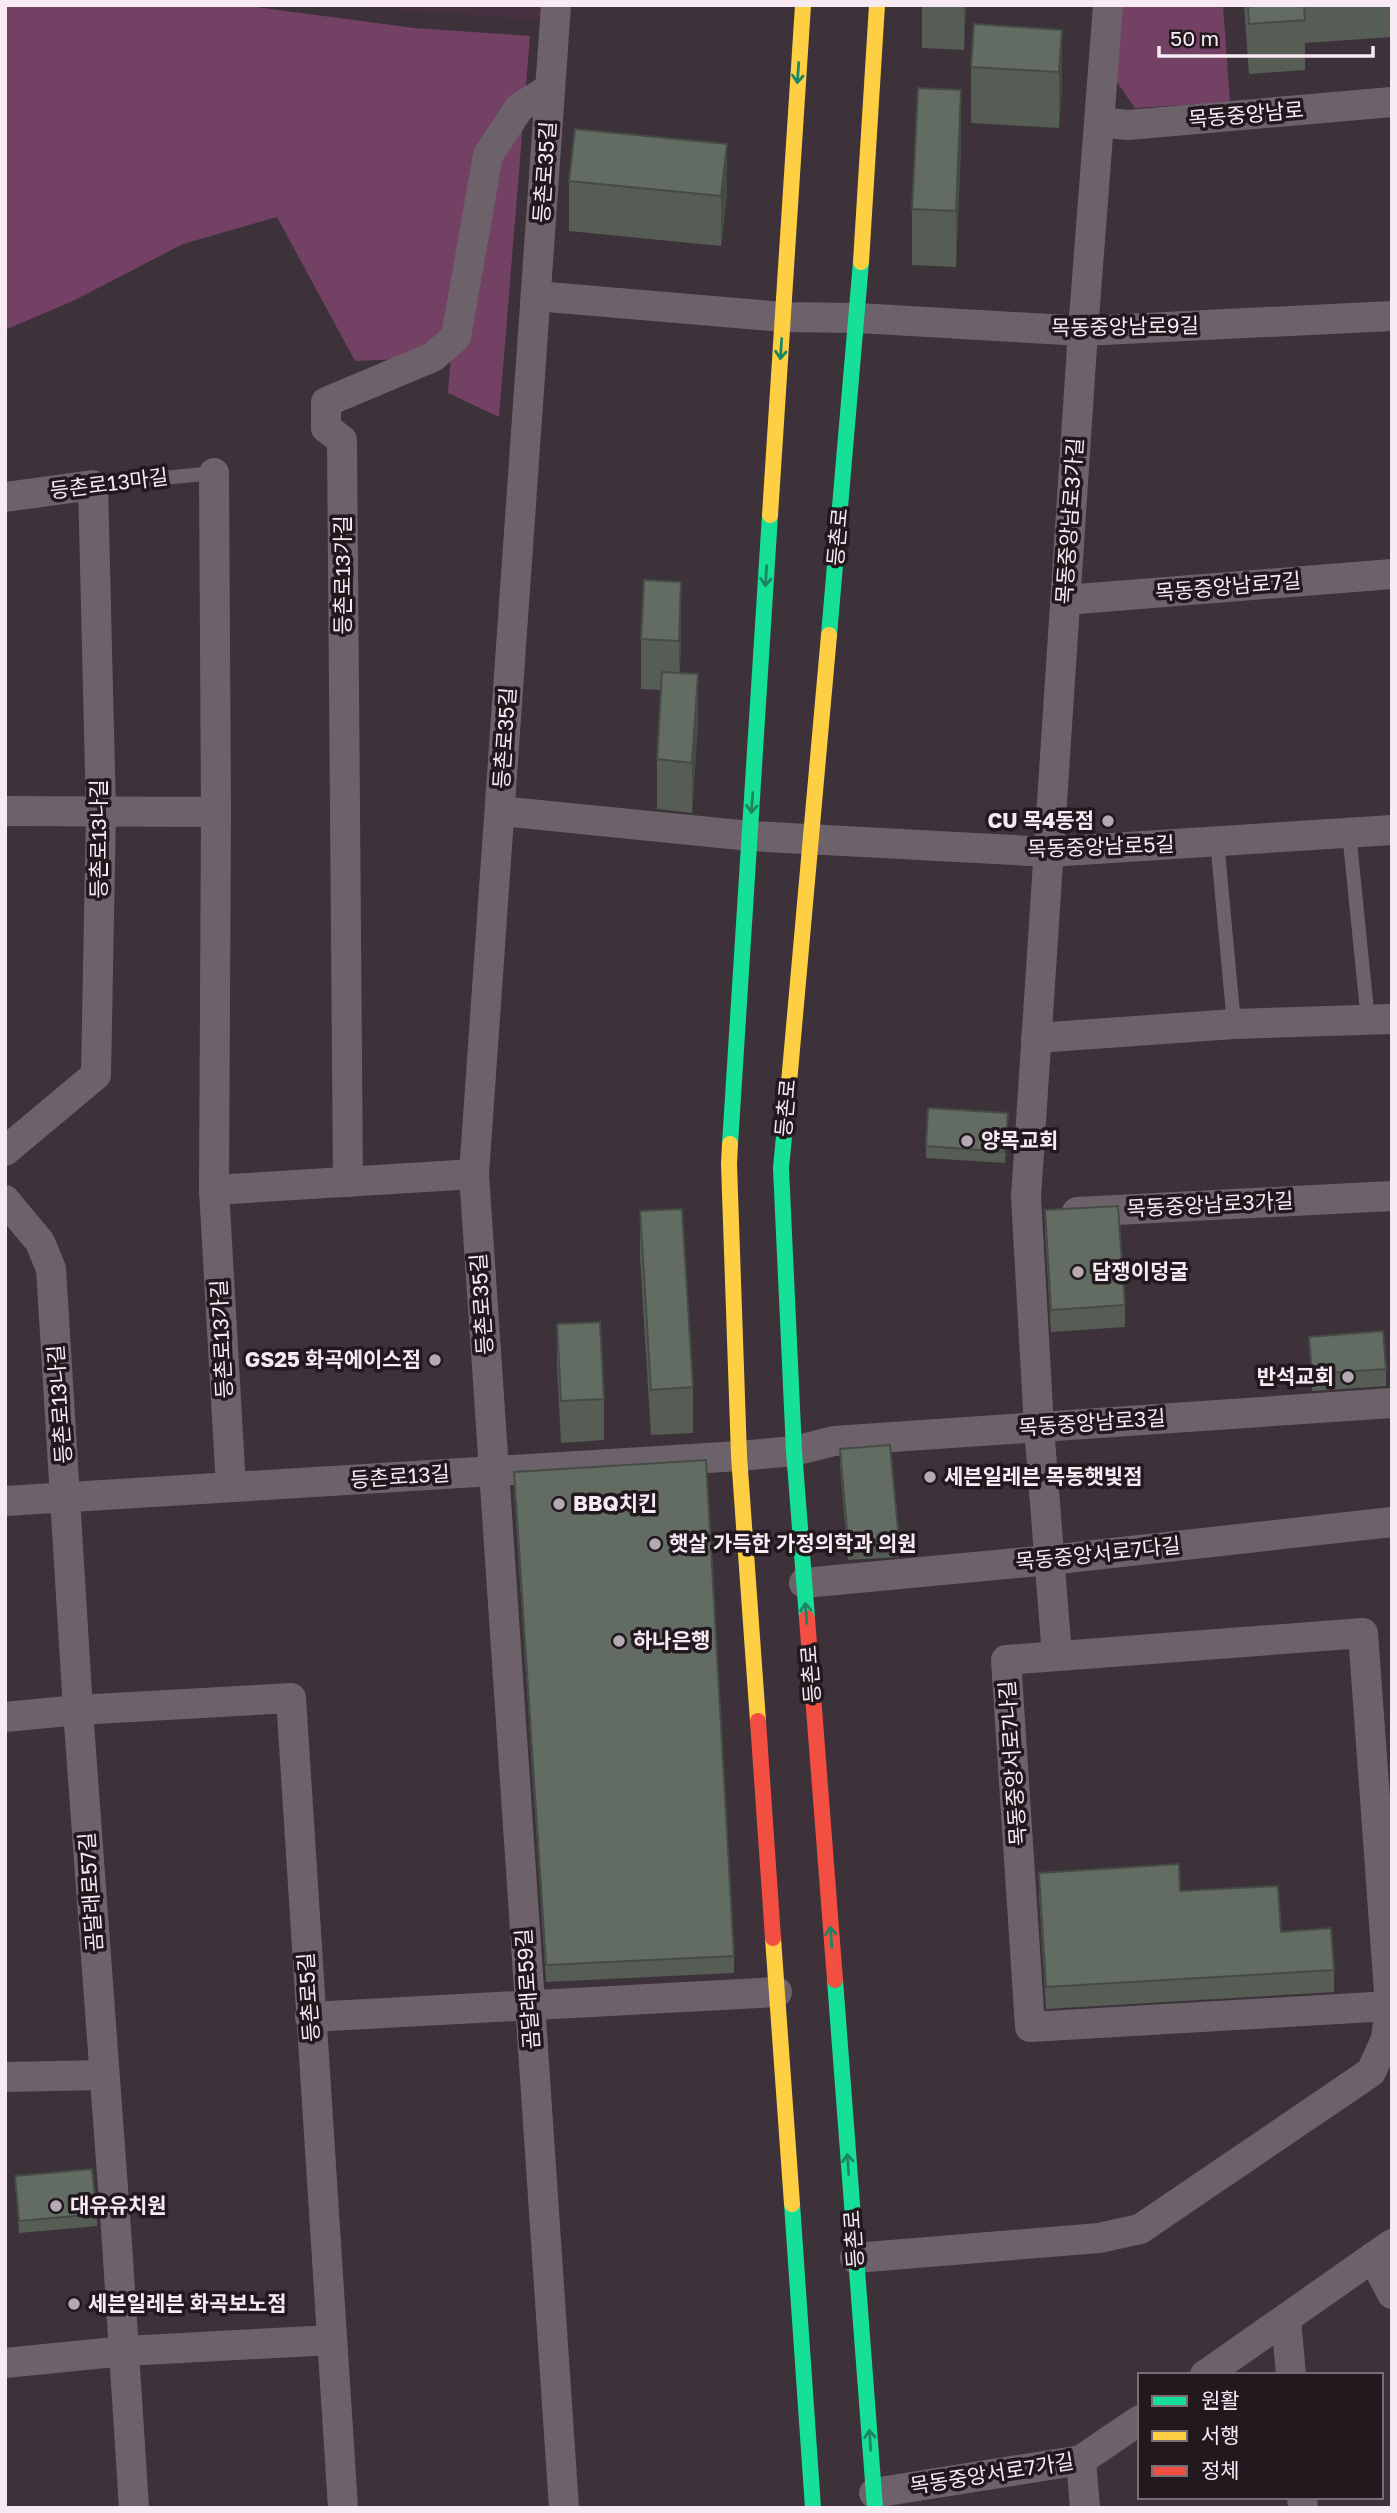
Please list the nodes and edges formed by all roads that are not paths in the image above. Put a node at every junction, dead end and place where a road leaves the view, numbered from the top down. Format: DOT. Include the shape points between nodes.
graph roads {
  1 [pos="556,5"];
  2 [pos="803,5"];
  3 [pos="877,5"];
  4 [pos="1108,5"];
  5 [pos="550,88"];
  6 [pos="1392,102"];
  7 [pos="1099,122"];
  8 [pos="536,296"];
  9 [pos="1392,316"];
  10 [pos="783,317"];
  11 [pos="858,318"];
  12 [pos="1083,331"];
  13 [pos="214,472"];
  14 [pos="93,485"];
  15 [pos="5,497"];
  16 [pos="1392,574"];
  17 [pos="1065,600"];
  18 [pos="5,811"];
  19 [pos="101,811"];
  20 [pos="500,811"];
  21 [pos="216,813"];
  22 [pos="1392,830"];
  23 [pos="1349,832"];
  24 [pos="750,836"];
  25 [pos="810,840"];
  26 [pos="1217,841"];
  27 [pos="1049,852"];
  28 [pos="1380,1020"];
  29 [pos="1234,1024"];
  30 [pos="1036,1038"];
  31 [pos="5,1151"];
  32 [pos="474,1174"];
  33 [pos="348,1182"];
  34 [pos="214,1190"];
  35 [pos="1392,1196"];
  36 [pos="5,1200"];
  37 [pos="1027,1215"];
  38 [pos="1392,1402"];
  39 [pos="1039,1427"];
  40 [pos="794,1451"];
  41 [pos="739,1456"];
  42 [pos="493,1471"];
  43 [pos="230,1487"];
  44 [pos="66,1497"];
  45 [pos="5,1501"];
  46 [pos="1392,1522"];
  47 [pos="1049,1560"];
  48 [pos="804,1583"];
  49 [pos="1057,1656"];
  50 [pos="78,1710"];
  51 [pos="5,1717"];
  52 [pos="777,1992"];
  53 [pos="529,2005"];
  54 [pos="1391,2005"];
  55 [pos="310,2017"];
  56 [pos="104,2074"];
  57 [pos="5,2077"];
  58 [pos="1382,2250"];
  59 [pos="855,2258"];
  60 [pos="1392,2294"];
  61 [pos="1286,2319"];
  62 [pos="332,2340"];
  63 [pos="125,2351"];
  64 [pos="5,2363"];
  65 [pos="1208,2373"];
  66 [pos="1291,2373"];
  67 [pos="1138,2421"];
  68 [pos="1081,2460"];
  69 [pos="874,2500"];
  70 [pos="134,2508"];
  71 [pos="343,2508"];
  72 [pos="564,2508"];
  73 [pos="812,2508"];
  74 [pos="1085,2508"];
  1 -- 5 [label="street, 등촌로35길"];
  2 -- 10 [label="main road, one-way"];
  3 -- 11 [label="main road, 등촌로"];
  4 -- 7 [label="street, 목동중앙남로3가길"];
  5 -- 8 [label="street, 등촌로35길"];
  5 -- 33 [label="street, 등촌로13가길" via="519,108 488,155 456,337 433,357 326,402 326,428 342,440"];
  6 -- 7 [label="street, 목동중앙남로" via="1128,125"];
  7 -- 12 [label="street, 목동중앙남로3가길"];
  8 -- 10 [label="street"];
  8 -- 20 [label="street, 등촌로35길"];
  9 -- 12 [label="street, 목동중앙남로9길"];
  10 -- 11 [label="street"];
  10 -- 24 [label="main road, one-way"];
  11 -- 12 [label="street, 목동중앙남로9길"];
  11 -- 25 [label="main road, 등촌로"];
  12 -- 17 [label="street, 목동중앙남로3가길"];
  13 -- 14 [label="lane, 등촌로13마길"];
  13 -- 21 [label="street, 등촌로13가길"];
  14 -- 15 [label="street, 등촌로13마길"];
  14 -- 19 [label="street, 등촌로13나길"];
  16 -- 17 [label="street, 목동중앙남로7길"];
  17 -- 27 [label="street, 목동중앙남로3가길"];
  18 -- 19 [label="street"];
  19 -- 21 [label="street"];
  19 -- 31 [label="street, 등촌로13나길" via="96,1075"];
  20 -- 24 [label="street"];
  20 -- 32 [label="street, 등촌로35길"];
  21 -- 34 [label="street, 등촌로13가길"];
  22 -- 23 [label="street, 목동중앙남로5길"];
  23 -- 26 [label="street, 목동중앙남로5길"];
  23 -- 28 [label="lane"];
  24 -- 25 [label="street"];
  24 -- 41 [label="main road" via="729,1164"];
  25 -- 27 [label="street, 목동중앙남로5길"];
  25 -- 40 [label="main road, 등촌로" via="780,1168"];
  26 -- 27 [label="street, 목동중앙남로5길"];
  26 -- 29 [label="lane"];
  27 -- 30 [label="street, 목동중앙남로3가길"];
  28 -- 29 [label="street"];
  29 -- 30 [label="street"];
  30 -- 37 [label="street, 목동중앙남로3가길"];
  32 -- 33 [label="street"];
  32 -- 42 [label="street, 등촌로35길"];
  33 -- 34 [label="street"];
  34 -- 43 [label="street, 등촌로13가길"];
  35 -- 37 [label="street, 목동중앙남로3가길"];
  36 -- 44 [label="street, 등촌로13나길" via="40,1242 51,1269"];
  37 -- 39 [label="street, 목동중앙남로3가길"];
  38 -- 39 [label="street, 목동중앙남로3길"];
  39 -- 40 [label="street, 목동중앙남로3길" via="834,1441"];
  39 -- 47 [label="street, 목동중앙남로3가길"];
  40 -- 41 [label="street, 등촌로13길"];
  40 -- 48 [label="main road, 등촌로"];
  41 -- 42 [label="street, 등촌로13길"];
  41 -- 52 [label="main road"];
  42 -- 43 [label="street, 등촌로13길"];
  42 -- 53 [label="street, 곰달래로59길"];
  43 -- 44 [label="street, 등촌로13길"];
  44 -- 45 [label="street, 등촌로13길"];
  44 -- 50 [label="street, 곰달래로57길"];
  46 -- 47 [label="street, 목동중앙서로7다길"];
  47 -- 48 [label="street, 목동중앙서로7다길"];
  47 -- 49 [label="street, 목동중앙남로3가길"];
  59 -- 48 [label="main road, 등촌로, one-way"];
  49 -- 54 [label="street, 목동중앙서로7나길" via="1363,1633"];
  49 -- 54 [label="street, 목동중앙서로7나길" via="1006,1660 1030,2027"];
  50 -- 51 [label="street"];
  50 -- 55 [label="street, 등촌로5길" via="291,1698"];
  50 -- 56 [label="street, 곰달래로57길"];
  52 -- 53 [label="street"];
  52 -- 73 [label="main road"];
  53 -- 55 [label="street"];
  53 -- 72 [label="street, 곰달래로59길"];
  54 -- 59 [label="street, 목동중앙서로7나길" via="1386,2039 1371,2072 1140,2229 1099,2238"];
  55 -- 62 [label="street, 등촌로5길"];
  56 -- 57 [label="street"];
  56 -- 63 [label="street, 곰달래로57길"];
  58 -- 60 [label="street"];
  58 -- 61 [label="street"];
  69 -- 59 [label="main road, 등촌로, one-way"];
  61 -- 65 [label="street"];
  61 -- 66 [label="street"];
  62 -- 63 [label="street"];
  62 -- 71 [label="street, 등촌로5길"];
  63 -- 64 [label="street"];
  63 -- 70 [label="street, 곰달래로57길"];
  67 -- 68 [label="street, 목동중앙서로7가길"];
  68 -- 69 [label="street, 목동중앙서로7가길"];
  68 -- 74 [label="street"];
}
